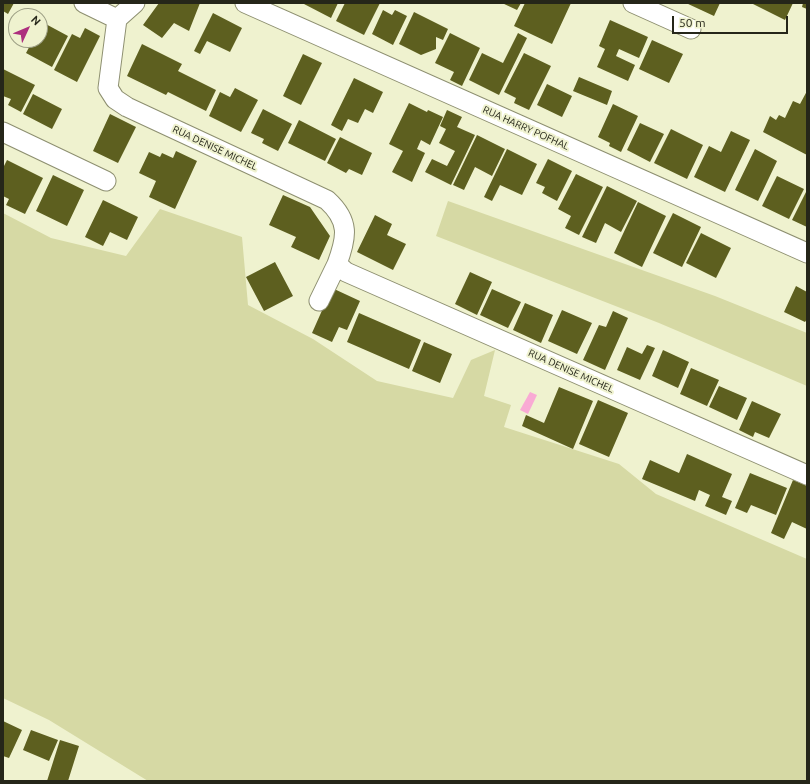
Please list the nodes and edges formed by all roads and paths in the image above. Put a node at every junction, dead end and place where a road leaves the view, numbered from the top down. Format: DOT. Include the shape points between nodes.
graph roads {
  1 [pos="84,3"];
  2 [pos="135,3"];
  3 [pos="245,3"];
  4 [pos="633,3"];
  5 [pos="117,19"];
  6 [pos="691,29"];
  7 [pos="3,132"];
  8 [pos="106,181"];
  9 [pos="807,253"];
  10 [pos="337,264"];
  11 [pos="319,301"];
  12 [pos="807,475"];
  1 -- 5 [label="street"];
  2 -- 5 [label="street"];
  3 -- 9 [label="street, RUA HARRY POFHAL"];
  4 -- 6 [label="street"];
  5 -- 10 [label="street, RUA DENISE MICHEL" via="108,88 115,100 327,200 336,208 346,228"];
  7 -- 8 [label="street"];
  10 -- 11 [label="street, RUA DENISE MICHEL"];
  10 -- 12 [label="street, RUA DENISE MICHEL" via="357,278"];
}
